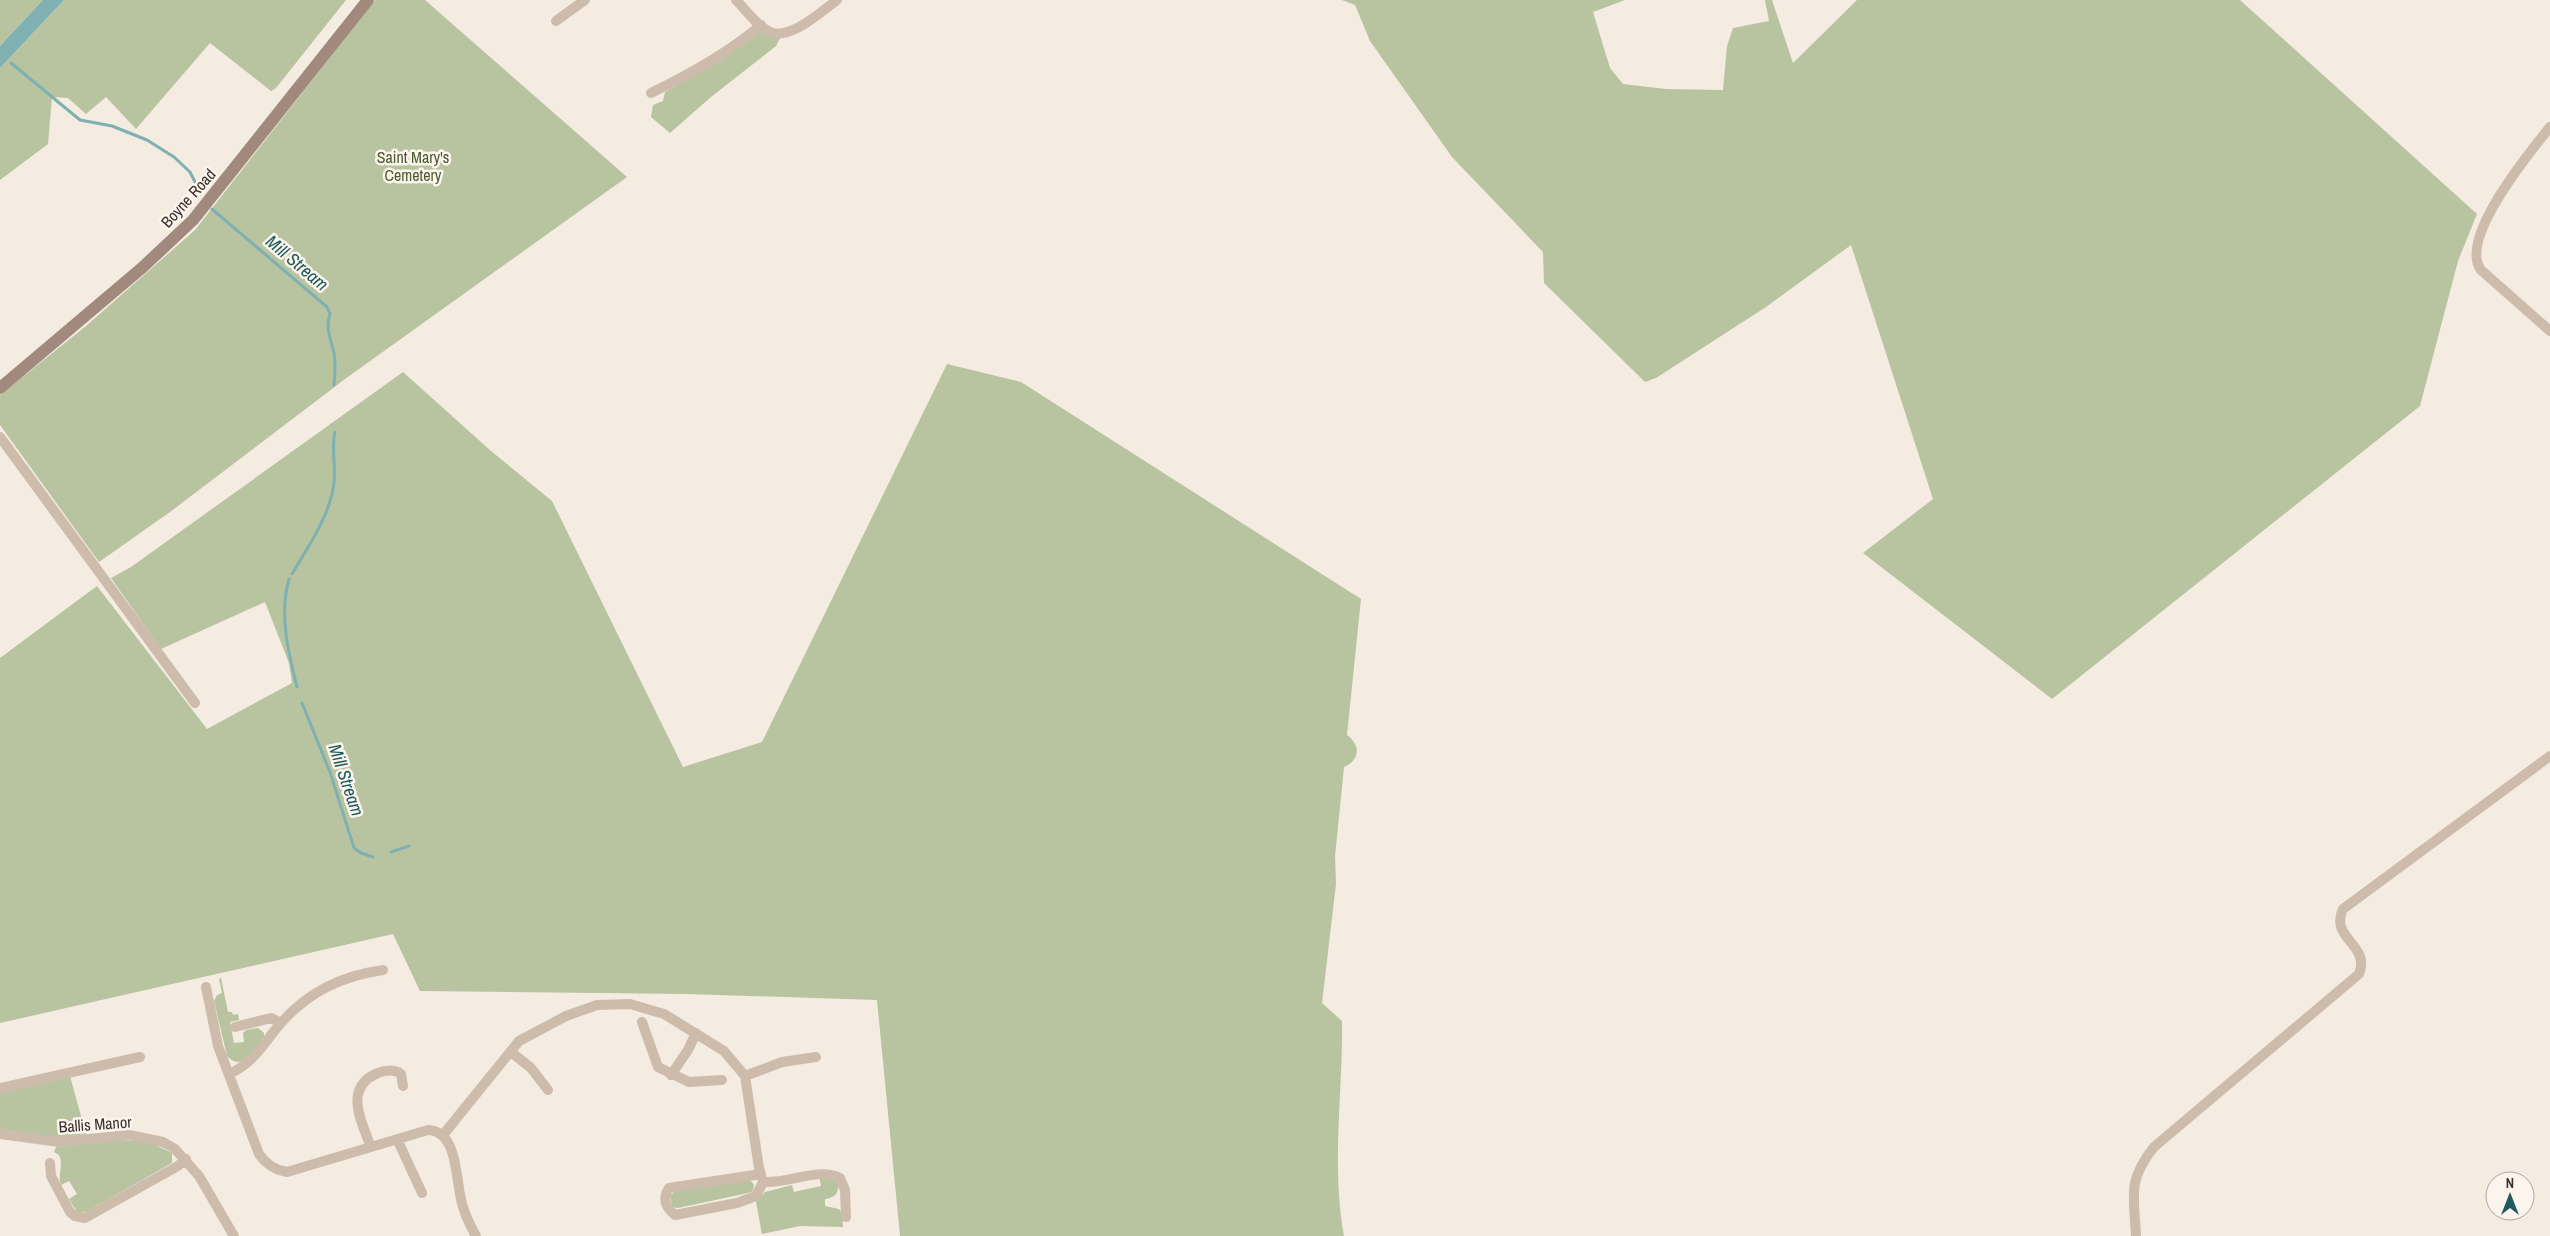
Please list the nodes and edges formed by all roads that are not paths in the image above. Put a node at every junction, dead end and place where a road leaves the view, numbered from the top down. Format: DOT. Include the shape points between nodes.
graph roads {
  1 [pos="368,0"];
  2 [pos="585,0"];
  3 [pos="736,0"];
  4 [pos="838,0"];
  5 [pos="556,21"];
  6 [pos="761,25"];
  7 [pos="652,93"];
  8 [pos="2550,127"];
  9 [pos="2550,331"];
  10 [pos="0,388"];
  11 [pos="0,437"];
  12 [pos="195,703"];
  13 [pos="2550,756"];
  14 [pos="383,970"];
  15 [pos="206,987"];
  16 [pos="642,1022"];
  17 [pos="281,1023"];
  18 [pos="235,1027"];
  19 [pos="696,1034"];
  20 [pos="511,1052"];
  21 [pos="140,1057"];
  22 [pos="816,1057"];
  23 [pos="229,1074"];
  24 [pos="671,1075"];
  25 [pos="745,1076"];
  26 [pos="722,1080"];
  27 [pos="403,1086"];
  28 [pos="0,1088"];
  29 [pos="548,1090"];
  30 [pos="0,1134"];
  31 [pos="443,1135"];
  32 [pos="397,1139"];
  33 [pos="371,1147"];
  34 [pos="186,1159"];
  35 [pos="50,1163"];
  36 [pos="762,1178"];
  37 [pos="422,1193"];
  38 [pos="846,1217"];
  39 [pos="234,1236"];
  40 [pos="476,1236"];
  41 [pos="2136,1236"];
  1 -- 10 [label="street, Boyne Road" via="193,220 143,267"];
  2 -- 5 [label="street"];
  3 -- 6 [label="street"];
  4 -- 6 [label="street" via="789,32 769,32"];
  6 -- 7 [label="street" via="700,67"];
  8 -- 9 [label="street" via="2520,164 2486,220 2476,247 2475,262"];
  11 -- 12 [label="street"];
  13 -- 41 [label="street" via="2344,909 2340,916 2341,931 2361,958 2359,974 2154,1147 2140,1164 2135,1177"];
  14 -- 17 [label="street" via="328,985 306,999"];
  15 -- 23 [label="street" via="218,1046"];
  16 -- 24 [label="street" via="658,1067"];
  17 -- 18 [label="street" via="271,1018"];
  17 -- 23 [label="street" via="253,1060"];
  19 -- 20 [label="street" via="664,1014 630,1004 597,1005 550,1024 519,1041"];
  19 -- 24 [label="street"];
  19 -- 25 [label="street" via="724,1051"];
  20 -- 29 [label="street" via="531,1068"];
  20 -- 31 [label="street"];
  21 -- 28 [label="street"];
  22 -- 25 [label="street" via="782,1062"];
  23 -- 33 [label="street" via="259,1154 271,1167 287,1172"];
  24 -- 26 [label="street" via="689,1082"];
  25 -- 36 [label="street"];
  27 -- 33 [label="street" via="401,1074 392,1070 376,1074 360,1086 357,1092 358,1111"];
  30 -- 34 [label="street, Ballis Manor" via="59,1142 115,1135 148,1137 175,1149"];
  31 -- 32 [label="street" via="436,1130 428,1130"];
  31 -- 40 [label="street" via="454,1156 462,1206"];
  32 -- 33 [label="street"];
  32 -- 37 [label="street"];
  34 -- 35 [label="street" via="85,1218 70,1212 51,1176"];
  34 -- 39 [label="street, Ballis Manor"];
  36 -- 36 [label="street" via="756,1196 737,1203 675,1215 667,1209 665,1200 670,1188"];
  36 -- 38 [label="street" via="784,1182 832,1174 840,1178 845,1190"];
}
